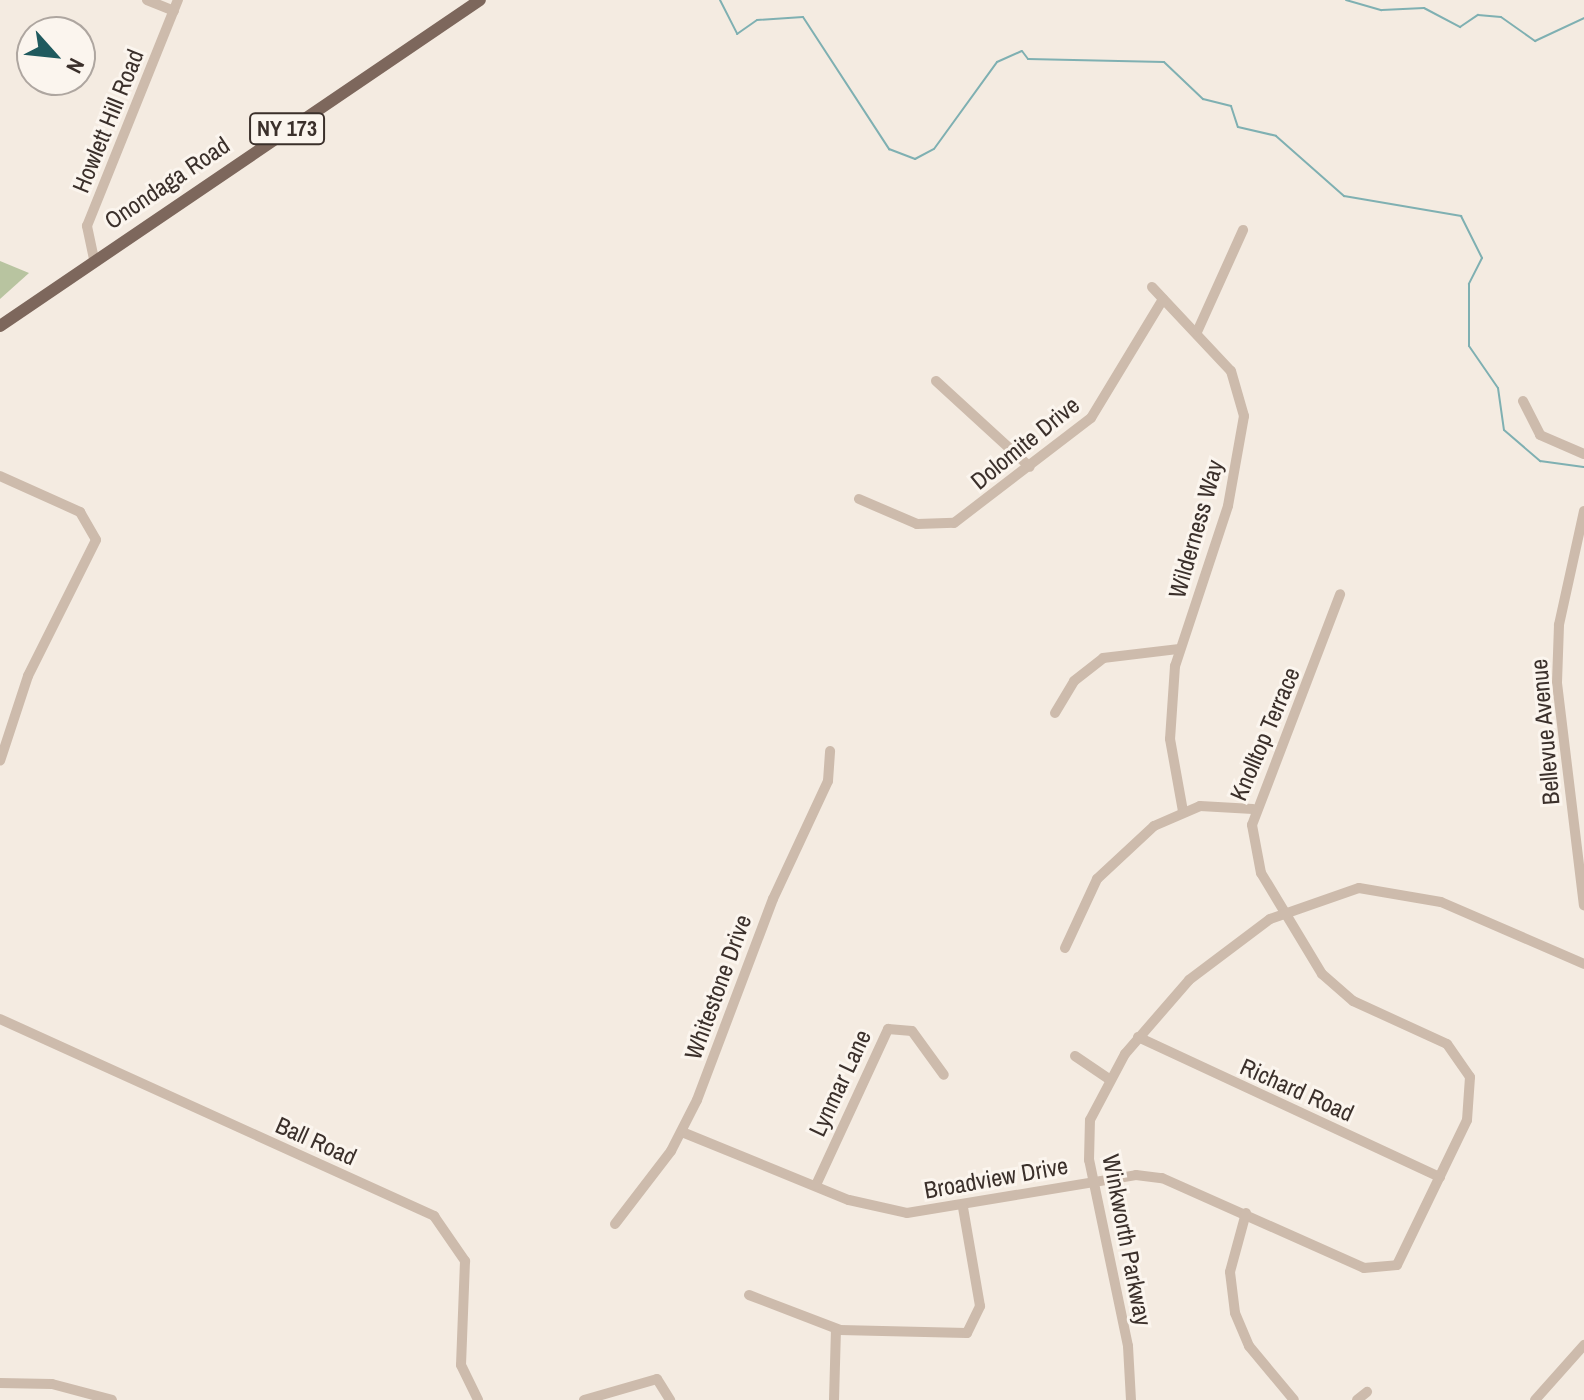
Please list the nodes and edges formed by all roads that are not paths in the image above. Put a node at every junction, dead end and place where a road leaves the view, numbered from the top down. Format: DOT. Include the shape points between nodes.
graph roads {
  1 [pos="147,0"];
  2 [pos="480,0"];
  3 [pos="176,6"];
  4 [pos="1243,230"];
  5 [pos="94,259"];
  6 [pos="1152,287"];
  7 [pos="1163,299"];
  8 [pos="0,326"];
  9 [pos="1197,332"];
  10 [pos="936,381"];
  11 [pos="1523,401"];
  12 [pos="1584,454"];
  13 [pos="1030,467"];
  14 [pos="0,476"];
  15 [pos="859,499"];
  16 [pos="1584,511"];
  17 [pos="1340,594"];
  18 [pos="1179,649"];
  19 [pos="1055,713"];
  20 [pos="830,751"];
  21 [pos="0,761"];
  22 [pos="1253,809"];
  23 [pos="1183,811"];
  24 [pos="1584,905"];
  25 [pos="1285,912"];
  26 [pos="1065,948"];
  27 [pos="1584,964"];
  28 [pos="0,1019"];
  29 [pos="1138,1037"];
  30 [pos="1075,1056"];
  31 [pos="944,1075"];
  32 [pos="1109,1079"];
  33 [pos="682,1132"];
  34 [pos="1440,1177"];
  35 [pos="1093,1182"];
  36 [pos="816,1185"];
  37 [pos="963,1208"];
  38 [pos="1246,1213"];
  39 [pos="615,1224"];
  40 [pos="1402,1258"];
  41 [pos="749,1295"];
  42 [pos="836,1329"];
  43 [pos="1584,1345"];
  44 [pos="0,1383"];
  45 [pos="1367,1392"];
  46 [pos="112,1400"];
  47 [pos="478,1400"];
  48 [pos="584,1400"];
  49 [pos="670,1400"];
  50 [pos="834,1400"];
  51 [pos="1131,1400"];
  52 [pos="1294,1400"];
  53 [pos="1357,1400"];
  54 [pos="1535,1400"];
  1 -- 3 [label="street"];
  2 -- 5 [label="main road, Onondaga Road / NY 173"];
  3 -- 5 [label="street, Howlett Hill Road" via="87,226"];
  4 -- 9 [label="street"];
  5 -- 8 [label="main road, Onondaga Road / NY 173"];
  6 -- 7 [label="street, Wilderness Way"];
  7 -- 9 [label="street, Wilderness Way"];
  7 -- 13 [label="street, Dolomite Drive" via="1099,409"];
  9 -- 18 [label="street, Wilderness Way" via="1231,371 1244,416 1228,506"];
  10 -- 13 [label="street"];
  11 -- 12 [label="street" via="1540,435"];
  13 -- 15 [label="street, Dolomite Drive" via="946,525 917,524"];
  14 -- 21 [label="street" via="80,512 96,540 28,676"];
  16 -- 24 [label="street, Bellevue Avenue" via="1559,625 1557,683"];
  17 -- 22 [label="street, Knolltop Terrace"];
  18 -- 19 [label="street" via="1103,658 1074,681"];
  18 -- 23 [label="street, Wilderness Way" via="1170,725"];
  20 -- 33 [label="street, Whitestone Drive" via="828,781"];
  22 -- 23 [label="street"];
  22 -- 25 [label="street, Knolltop Terrace" via="1257,859"];
  23 -- 26 [label="street" via="1112,861 1087,896"];
  25 -- 27 [label="street, Winkworth Parkway" via="1359,888 1414,894"];
  25 -- 29 [label="street, Winkworth Parkway" via="1189,980"];
  25 -- 34 [label="street, Knolltop Terrace" via="1332,984 1447,1044 1466,1068 1472,1107"];
  28 -- 47 [label="street, Ball Road" via="434,1216 465,1261 461,1365"];
  29 -- 32 [label="street, Winkworth Parkway"];
  29 -- 34 [label="street, Richard Road"];
  30 -- 32 [label="street"];
  31 -- 36 [label="street, Lynmar Lane" via="912,1031 885,1031"];
  32 -- 35 [label="street, Winkworth Parkway" via="1090,1120"];
  33 -- 36 [label="street, Broadview Drive"];
  33 -- 39 [label="street, Whitestone Drive"];
  34 -- 40 [label="street, Knolltop Terrace"];
  35 -- 37 [label="street, Broadview Drive"];
  35 -- 38 [label="street, Broadview Drive" via="1162,1178"];
  35 -- 51 [label="street, Winkworth Parkway" via="1128,1346"];
  36 -- 37 [label="street, Broadview Drive" via="883,1209"];
  37 -- 42 [label="street" via="977,1319 957,1335"];
  38 -- 40 [label="street, Broadview Drive" via="1364,1268 1383,1271"];
  38 -- 52 [label="street" via="1230,1272 1235,1313 1249,1346"];
  41 -- 42 [label="street"];
  42 -- 50 [label="street"];
  43 -- 54 [label="street"];
  44 -- 46 [label="street" via="52,1384"];
  45 -- 53 [label="street"];
  48 -- 49 [label="street" via="657,1379"];
}
